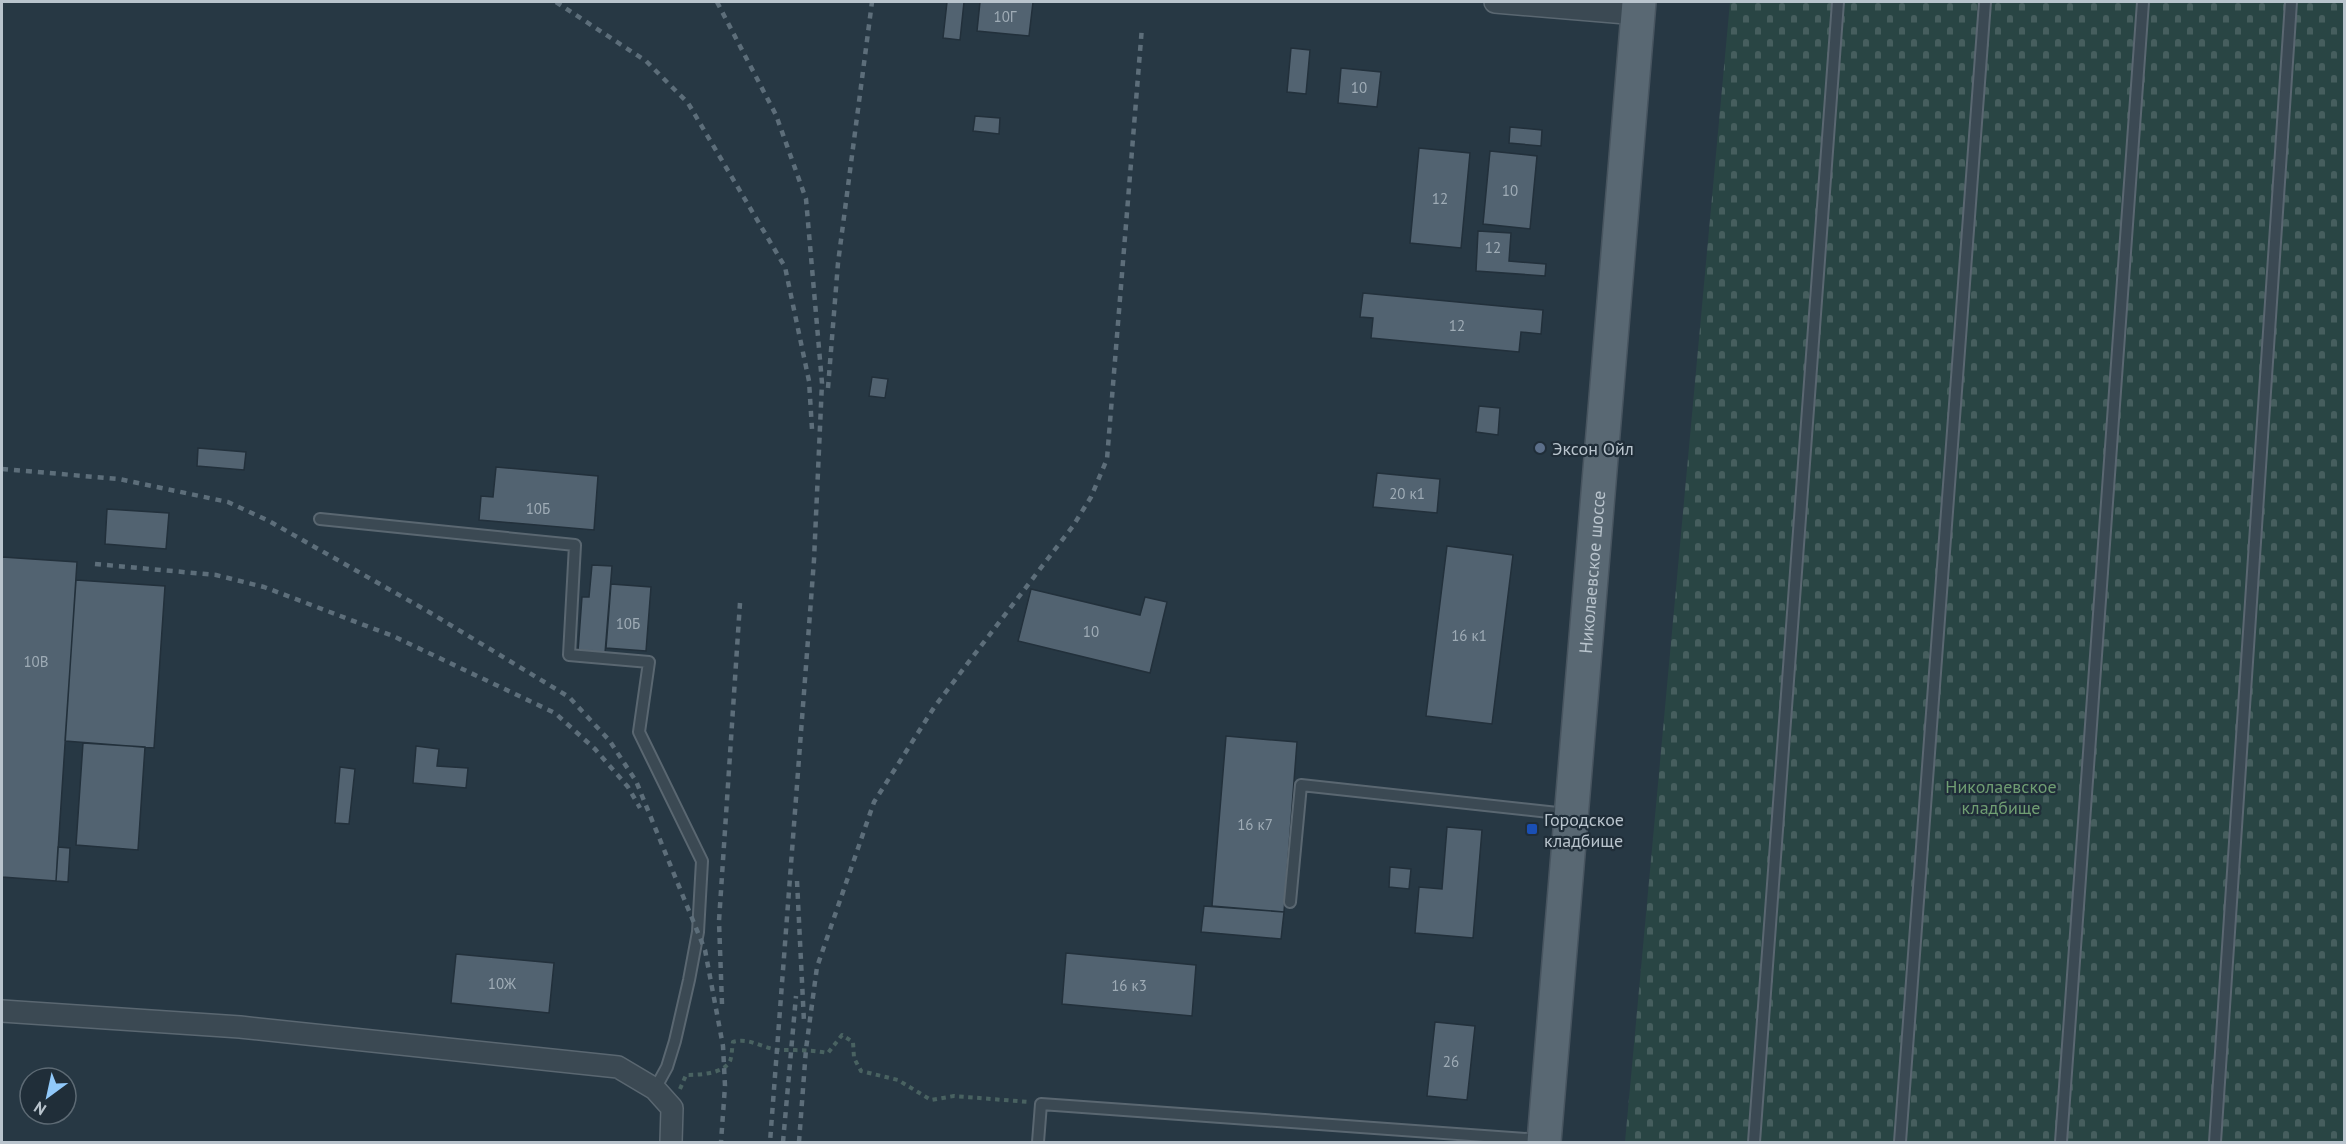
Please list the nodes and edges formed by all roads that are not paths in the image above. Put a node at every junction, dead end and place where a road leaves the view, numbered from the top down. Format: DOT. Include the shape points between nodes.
graph roads {
  1 [pos="1495,2"];
  2 [pos="1838,2"];
  3 [pos="1984,2"];
  4 [pos="2144,2"];
  5 [pos="2291,2"];
  6 [pos="1639,8"];
  7 [pos="320,519"];
  8 [pos="1571,814"];
  9 [pos="1290,902"];
  10 [pos="2,1011"];
  11 [pos="655,1089"];
  12 [pos="1544,1142"];
  13 [pos="671,1143"];
  14 [pos="1038,1143"];
  15 [pos="1754,1143"];
  16 [pos="1900,1143"];
  17 [pos="2061,1143"];
  18 [pos="2215,1143"];
  1 -- 6 [label="street"];
  2 -- 15 [label="lane"];
  3 -- 16 [label="lane"];
  4 -- 17 [label="lane"];
  5 -- 18 [label="lane"];
  6 -- 8 [label="main road, Николаевское шоссе"];
  7 -- 11 [label="lane" via="576,545 568,656 649,662 639,732 702,861 698,932 689,980 667,1067"];
  8 -- 9 [label="lane" via="1301,785"];
  8 -- 12 [label="main road, Николаевское шоссе"];
  10 -- 11 [label="street" via="240,1027 618,1067"];
  11 -- 13 [label="street" via="672,1108"];
  12 -- 14 [label="lane" via="1041,1104"];
}
